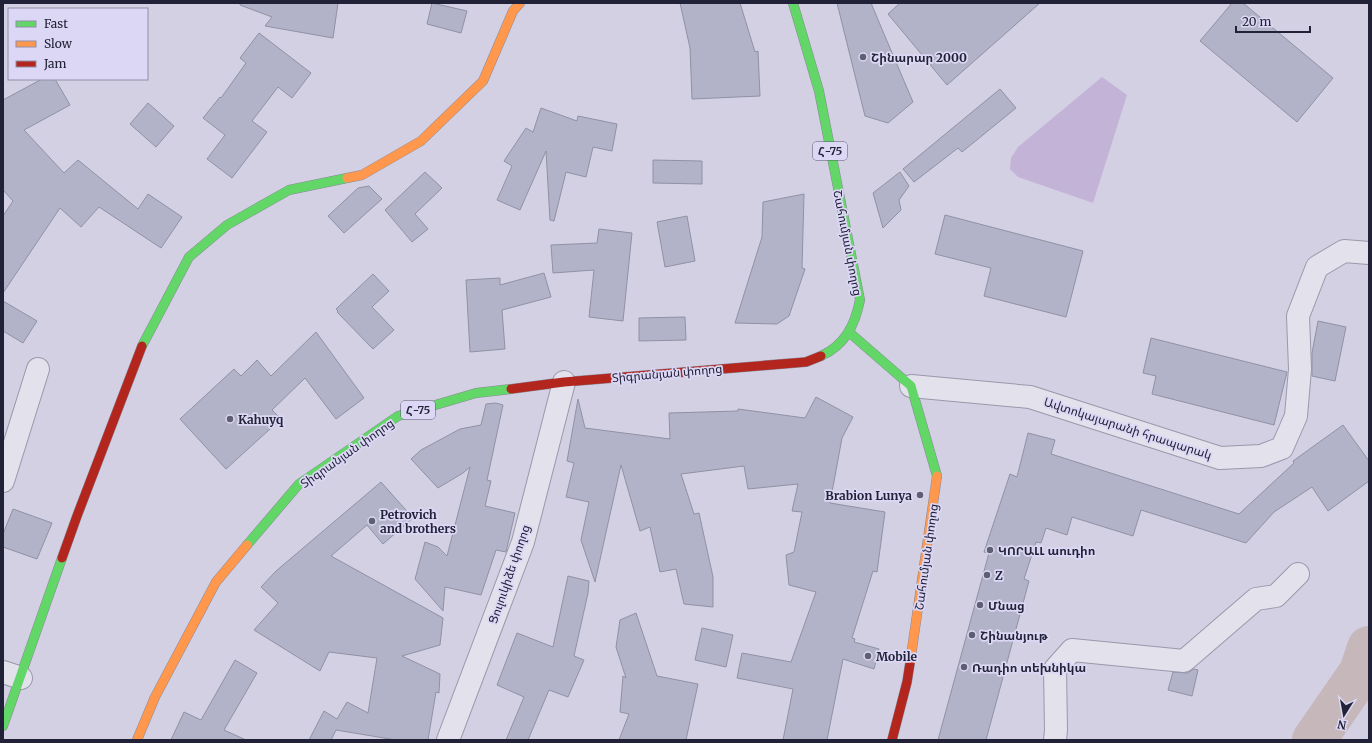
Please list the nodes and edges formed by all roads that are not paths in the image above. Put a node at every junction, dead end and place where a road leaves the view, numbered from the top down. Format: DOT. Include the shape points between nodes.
graph roads {
  1 [pos="520,3"];
  2 [pos="793,3"];
  3 [pos="1369,253"];
  4 [pos="850,332"];
  5 [pos="38,369"];
  6 [pos="564,382"];
  7 [pos="910,386"];
  8 [pos="3,481"];
  9 [pos="1298,574"];
  10 [pos="12,675"];
  11 [pos="3,726"];
  12 [pos="137,740"];
  13 [pos="448,740"];
  14 [pos="892,740"];
  15 [pos="1055,740"];
  1 -- 10 [label="main road" via="513,11 483,81 421,141 362,175 290,190 227,225 189,256 144,342"];
  2 -- 4 [label="main road, Շահումյան փողոց / Հ-75" via="819,91 860,300 857,317"];
  3 -- 7 [label="street, Ավտոկայարանի հրապարակ" via="1344,251 1318,267 1298,316 1300,369 1296,416 1282,448 1261,456 1220,458 1030,397"];
  4 -- 6 [label="main road, Տիգրանյան փողոց / Հ-75" via="832,351 806,362"];
  4 -- 7 [label="main road"];
  5 -- 8 [label="street"];
  6 -- 12 [label="main road, Տիգրանյան փողոց / Հ-75" via="476,393 398,416 299,484 216,582 155,697"];
  6 -- 13 [label="street, Ցուլուկիձե փողոց" via="523,542"];
  7 -- 14 [label="main road, Շահումյան փողոց" via="937,477 907,682"];
  9 -- 15 [label="street" via="1276,596 1256,599 1184,661 1072,650 1055,669"];
  10 -- 11 [label="main road"];
}
